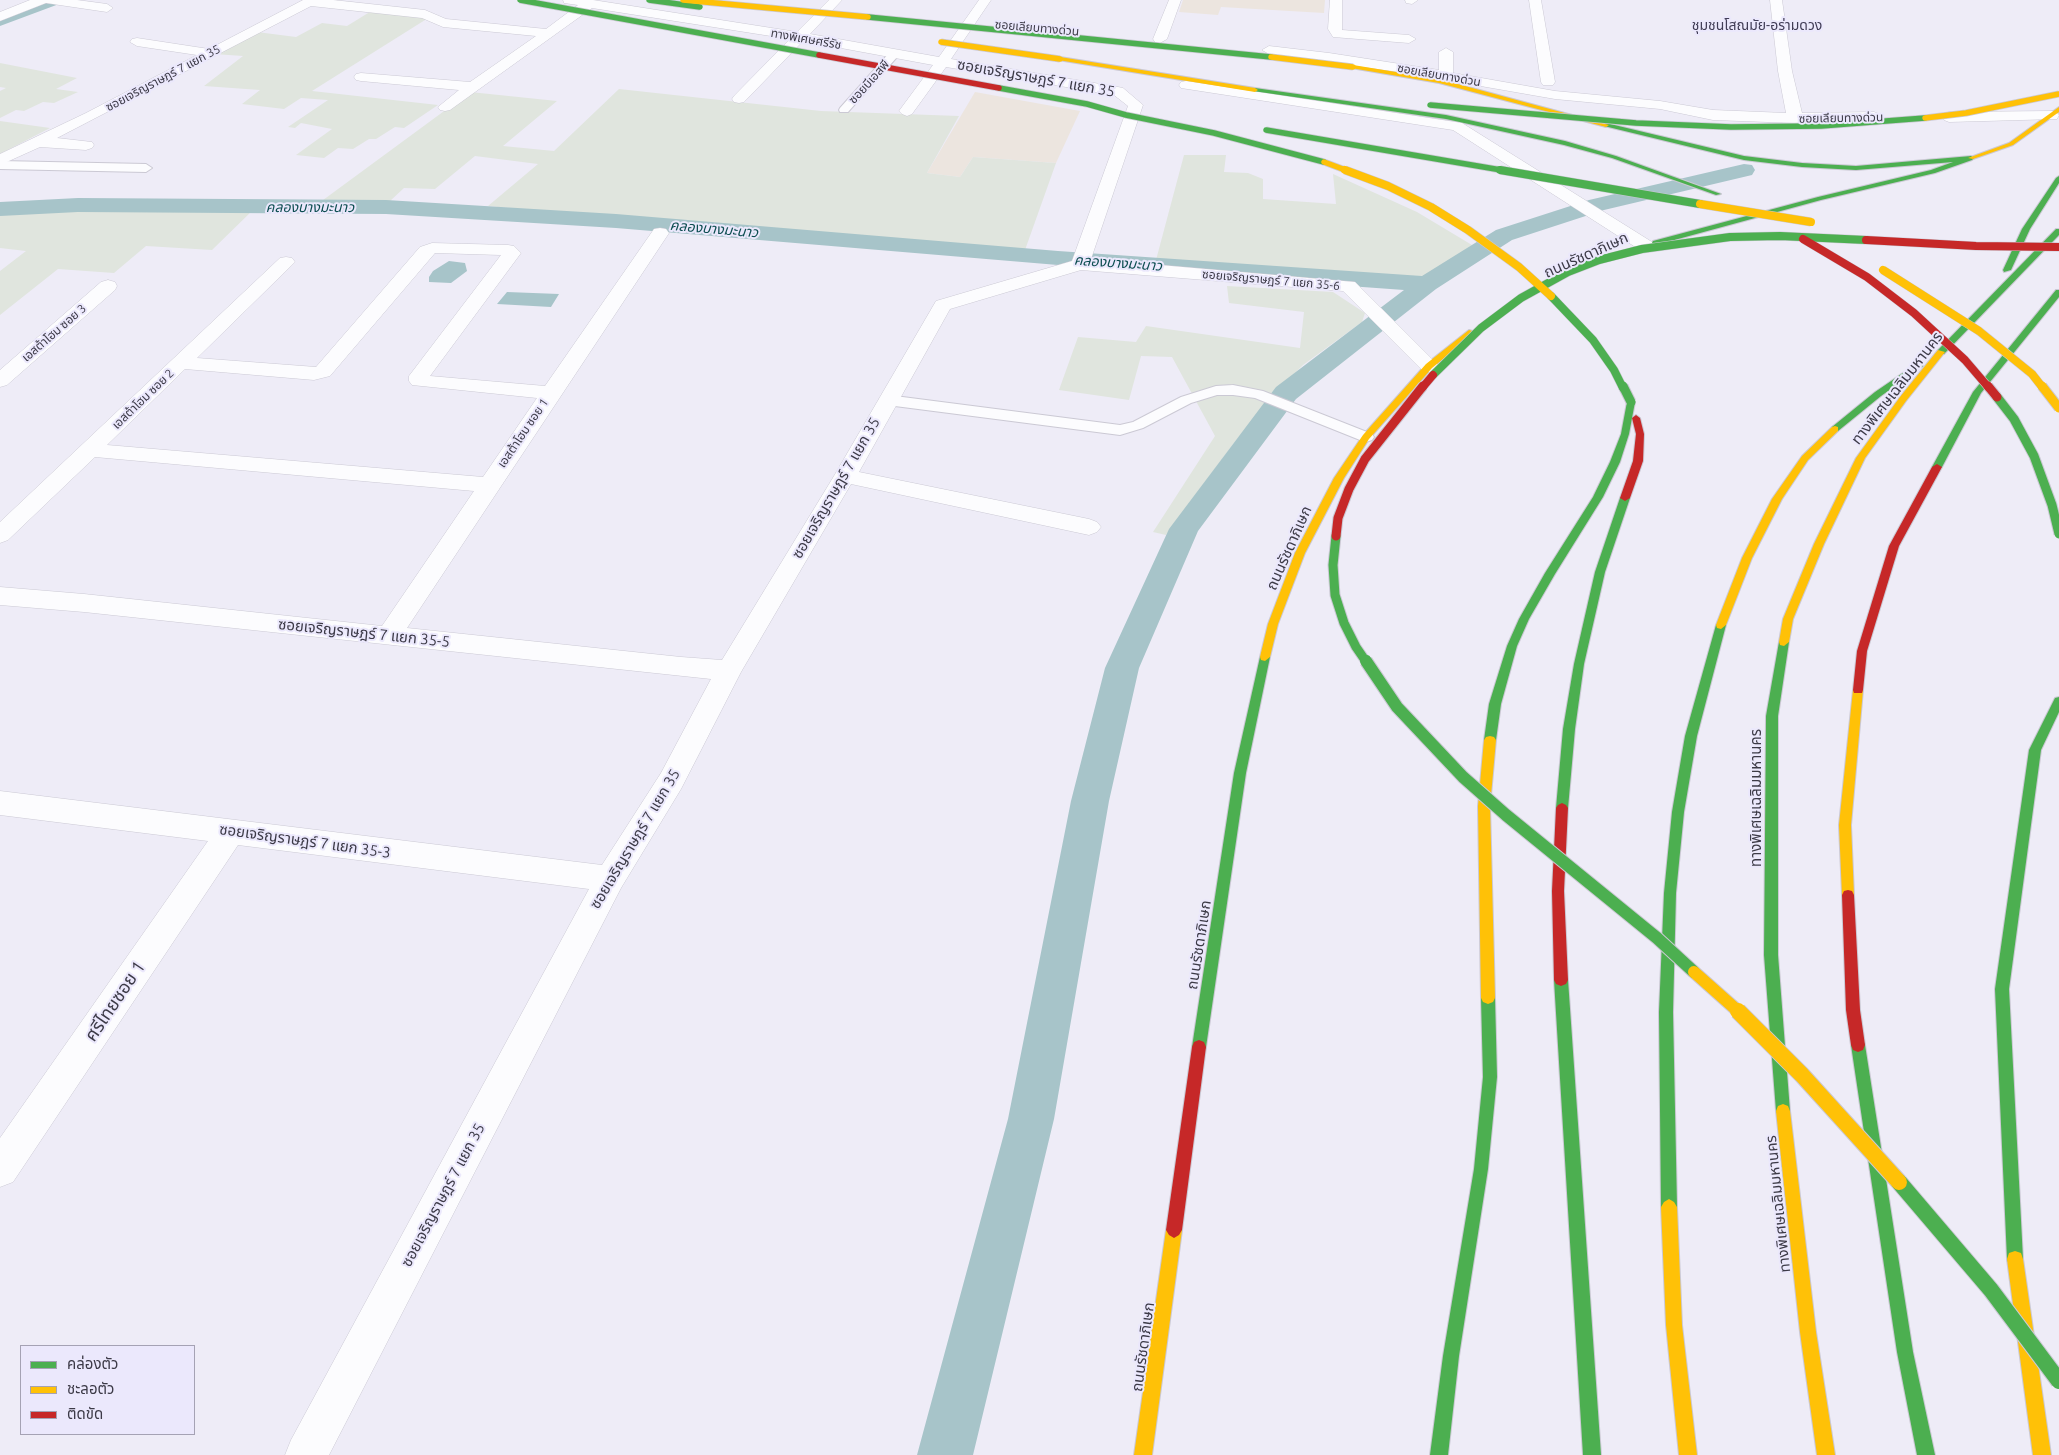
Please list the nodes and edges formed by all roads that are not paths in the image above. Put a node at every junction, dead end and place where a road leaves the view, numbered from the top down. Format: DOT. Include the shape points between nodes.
graph roads {
  1 [pos="41,0"];
  2 [pos="50,0"];
  3 [pos="327,0"];
  4 [pos="520,0"];
  5 [pos="569,0"];
  6 [pos="649,0"];
  7 [pos="683,0"];
  8 [pos="985,0"];
  9 [pos="1175,0"];
  10 [pos="1336,0"];
  11 [pos="1535,0"];
  12 [pos="1776,0"];
  13 [pos="59,1"];
  14 [pos="310,2"];
  15 [pos="590,3"];
  16 [pos="831,5"];
  17 [pos="107,8"];
  18 [pos="0,17"];
  19 [pos="972,22"];
  20 [pos="826,25"];
  21 [pos="548,33"];
  22 [pos="802,37"];
  23 [pos="1160,39"];
  24 [pos="1409,39"];
  25 [pos="933,40"];
  26 [pos="137,42"];
  27 [pos="1446,52"];
  28 [pos="211,53"];
  29 [pos="894,54"];
  30 [pos="942,62"];
  31 [pos="1135,70"];
  32 [pos="1446,76"];
  33 [pos="362,77"];
  34 [pos="1548,82"];
  35 [pos="1484,83"];
  36 [pos="1186,85"];
  37 [pos="473,87"];
  38 [pos="2059,94"];
  39 [pos="1688,96"];
  40 [pos="739,99"];
  41 [pos="1087,104"];
  42 [pos="445,107"];
  43 [pos="844,110"];
  44 [pos="907,111"];
  45 [pos="2055,112"];
  46 [pos="1794,118"];
  47 [pos="1217,122"];
  48 [pos="1255,128"];
  49 [pos="38,142"];
  50 [pos="86,145"];
  51 [pos="1970,159"];
  52 [pos="0,160"];
  53 [pos="0,165"];
  54 [pos="146,168"];
  55 [pos="2059,178"];
  56 [pos="1718,194"];
  57 [pos="1826,224"];
  58 [pos="1854,227"];
  59 [pos="2059,231"];
  60 [pos="660,233"];
  61 [pos="2059,245"];
  62 [pos="1646,246"];
  63 [pos="1850,253"];
  64 [pos="1082,261"];
  65 [pos="286,262"];
  66 [pos="1872,264"];
  67 [pos="108,286"];
  68 [pos="2059,292"];
  69 [pos="1996,294"];
  70 [pos="1945,348"];
  71 [pos="180,363"];
  72 [pos="1429,366"];
  73 [pos="2032,374"];
  74 [pos="0,381"];
  75 [pos="551,393"];
  76 [pos="2059,399"];
  77 [pos="887,400"];
  78 [pos="1631,402"];
  79 [pos="2059,408"];
  80 [pos="1366,437"];
  81 [pos="89,450"];
  82 [pos="845,476"];
  83 [pos="488,485"];
  84 [pos="1088,527"];
  85 [pos="2059,534"];
  86 [pos="0,536"];
  87 [pos="0,596"];
  88 [pos="389,635"];
  89 [pos="729,670"];
  90 [pos="2059,703"];
  91 [pos="0,803"];
  92 [pos="230,833"];
  93 [pos="610,879"];
  94 [pos="0,1168"];
  95 [pos="2059,1380"];
  96 [pos="306,1455"];
  97 [pos="1143,1455"];
  98 [pos="1439,1455"];
  99 [pos="1592,1455"];
  100 [pos="1688,1455"];
  101 [pos="1826,1455"];
  102 [pos="1926,1455"];
  103 [pos="2042,1455"];
  1 -- 18 [label="street"];
  2 -- 13 [label="street"];
  3 -- 14 [label="street, ซอยเจริญราษฎร์ 7 แยก 35"];
  4 -- 41 [label="main road, ทางพิเศษศรีรัช, bridge"];
  5 -- 15 [label="street, ซอยเจริญราษฎร์ 7 แยก 35"];
  6 -- 20 [label="main road, ทางพิเศษศรีรัช, bridge"];
  7 -- 51 [label="main road, bridge" via="1165,45 1354,67 1439,81 1744,158 1856,168"];
  8 -- 19 [label="street"];
  9 -- 23 [label="street"];
  10 -- 24 [label="street" via="1335,29 1338,34"];
  11 -- 34 [label="street"];
  12 -- 46 [label="street"];
  13 -- 17 [label="street"];
  14 -- 21 [label="street" via="425,14 442,23"];
  14 -- 28 [label="street, ซอยเจริญราษฎร์ 7 แยก 35"];
  15 -- 21 [label="street"];
  15 -- 22 [label="street, ซอยเจริญราษฎร์ 7 แยก 35"];
  16 -- 19 [label="street, ซอยเลียบทางด่วน"];
  16 -- 22 [label="street"];
  19 -- 23 [label="street, ซอยเลียบทางด่วน"];
  19 -- 30 [label="street"];
  21 -- 37 [label="street"];
  22 -- 29 [label="street, ซอยเจริญราษฎร์ 7 แยก 35"];
  22 -- 40 [label="street"];
  23 -- 32 [label="street, ซอยเลียบทางด่วน" via="1329,57"];
  25 -- 31 [label="main road, bridge"];
  26 -- 28 [label="street"];
  27 -- 32 [label="street"];
  28 -- 49 [label="street, ซอยเจริญราษฎร์ 7 แยก 35"];
  29 -- 30 [label="street, ซอยเจริญราษฎร์ 7 แยก 35"];
  29 -- 43 [label="lane, ซอยบีเอสพี"];
  30 -- 44 [label="street"];
  30 -- 64 [label="street, ซอยเจริญราษฎร์ 7 แยก 35" via="1118,91 1136,104"];
  31 -- 38 [label="main road, bridge" via="1166,70 1430,105 1544,116 1731,127 1903,121 1966,113"];
  31 -- 56 [label="main road" via="1446,117 1508,130 1614,158"];
  32 -- 35 [label="street, ซอยเลียบทางด่วน"];
  33 -- 37 [label="street"];
  34 -- 35 [label="street" via="1507,80"];
  34 -- 39 [label="street"];
  35 -- 46 [label="street, ซอยเลียบทางด่วน" via="1555,95 1660,105 1713,115"];
  36 -- 62 [label="street" via="1457,126"];
  37 -- 42 [label="street"];
  41 -- 47 [label="main road, bridge" via="1139,108"];
  41 -- 78 [label="main road, bridge" via="1318,160 1388,186 1430,208 1504,255 1567,311 1604,355"];
  45 -- 46 [label="street, ซอยเลียบทางด่วน"];
  45 -- 51 [label="main road, ถนนรัชดาภิเษก" via="2011,144"];
  48 -- 57 [label="main road, bridge"];
  49 -- 50 [label="street"];
  49 -- 52 [label="street, ซอยเจริญราษฎร์ 7 แยก 35"];
  51 -- 62 [label="main road, ถนนรัชดาภิเษก" via="1933,172 1820,198"];
  53 -- 54 [label="lane"];
  55 -- 69 [label="main road" via="2026,229"];
  56 -- 63 [label="main road, bridge"];
  56 -- 85 [label="main road, bridge" via="1794,233 1867,277 1914,313 1965,360 2014,419 2030,449 2052,505"];
  58 -- 61 [label="main road, bridge"];
  59 -- 69 [label="main road, ทางพิเศษเฉลิมมหานคร"];
  60 -- 75 [label="street, เอสต้าโฮม ซอย 1"];
  61 -- 95 [label="main road, bridge" via="1976,246 1789,236 1730,237 1642,249 1568,272 1521,298 1480,328 1388,428 1365,459 1349,489 1338,518 1332,566 1344,622 1356,647 1397,707 1463,777 1657,938 1738,1011 1802,1075 1924,1209"];
  62 -- 72 [label="main road, ถนนรัชดาภิเษก" via="1582,270 1500,312"];
  64 -- 72 [label="street, ซอยเจริญราษฎร์ 7 แยก 35-6" via="1342,285 1353,290"];
  64 -- 77 [label="street, ซอยเจริญราษฎร์ 7 แยก 35" via="943,305"];
  65 -- 71 [label="street, เอสต้าโฮม ซอย 2"];
  66 -- 73 [label="main road, bridge" via="1958,316"];
  67 -- 74 [label="street, เอสต้าโฮม ซอย 3"];
  68 -- 102 [label="main road" via="1977,392 1894,546 1862,651 1845,824 1853,1010 1904,1352"];
  69 -- 70 [label="main road, ทางพิเศษเฉลิมมหานคร"];
  70 -- 100 [label="main road" via="1878,394 1836,428 1805,458 1777,499 1748,558 1721,626 1691,736 1678,812 1670,893 1666,1012 1667,1160 1674,1325"];
  70 -- 101 [label="main road, ทางพิเศษเฉลิมมหานคร" via="1861,458 1819,544 1788,619 1772,716 1771,954 1785,1130"];
  71 -- 75 [label="street" via="314,374 323,372 426,251 432,248 508,250 512,253 419,376 419,381"];
  71 -- 81 [label="street, เอสต้าโฮม ซอย 2"];
  72 -- 80 [label="main road, ถนนรัชดาภิเษก"];
  73 -- 76 [label="main road, bridge"];
  73 -- 79 [label="main road, bridge"];
  75 -- 83 [label="street, เอสต้าโฮม ซอย 1"];
  77 -- 80 [label="lane" via="1120,430 1138,425 1186,400 1216,390 1233,390 1258,394"];
  77 -- 82 [label="street, ซอยเจริญราษฎร์ 7 แยก 35"];
  78 -- 98 [label="main road" via="1615,462 1512,646 1495,704 1484,806 1490,1077 1481,1169 1451,1356"];
  78 -- 99 [label="main road, bridge" via="1639,426 1639,451 1602,565 1579,664 1562,800 1558,891 1561,996"];
  80 -- 97 [label="main road, ถนนรัชดาภิเษก" via="1339,478 1300,553 1274,624 1256,692 1240,773 1205,1003"];
  81 -- 83 [label="street"];
  81 -- 86 [label="street, เอสต้าโฮม ซอย 2"];
  82 -- 84 [label="street"];
  82 -- 89 [label="street, ซอยเจริญราษฎร์ 7 แยก 35"];
  83 -- 88 [label="street, เอสต้าโฮม ซอย 1"];
  87 -- 88 [label="street, ซอยเจริญราษฎร์ 7 แยก 35-5"];
  88 -- 89 [label="street, ซอยเจริญราษฎร์ 7 แยก 35-5"];
  89 -- 93 [label="street, ซอยเจริญราษฎร์ 7 แยก 35" via="671,781"];
  90 -- 103 [label="main road" via="2034,750 2002,989 2014,1250"];
  91 -- 92 [label="street, ซอยเจริญราษฎร์ 7 แยก 35-3"];
  92 -- 93 [label="street, ซอยเจริญราษฎร์ 7 แยก 35-3"];
  92 -- 94 [label="street, ศรีไทยซอย 1"];
  93 -- 96 [label="street, ซอยเจริญราษฎร์ 7 แยก 35"];
}
